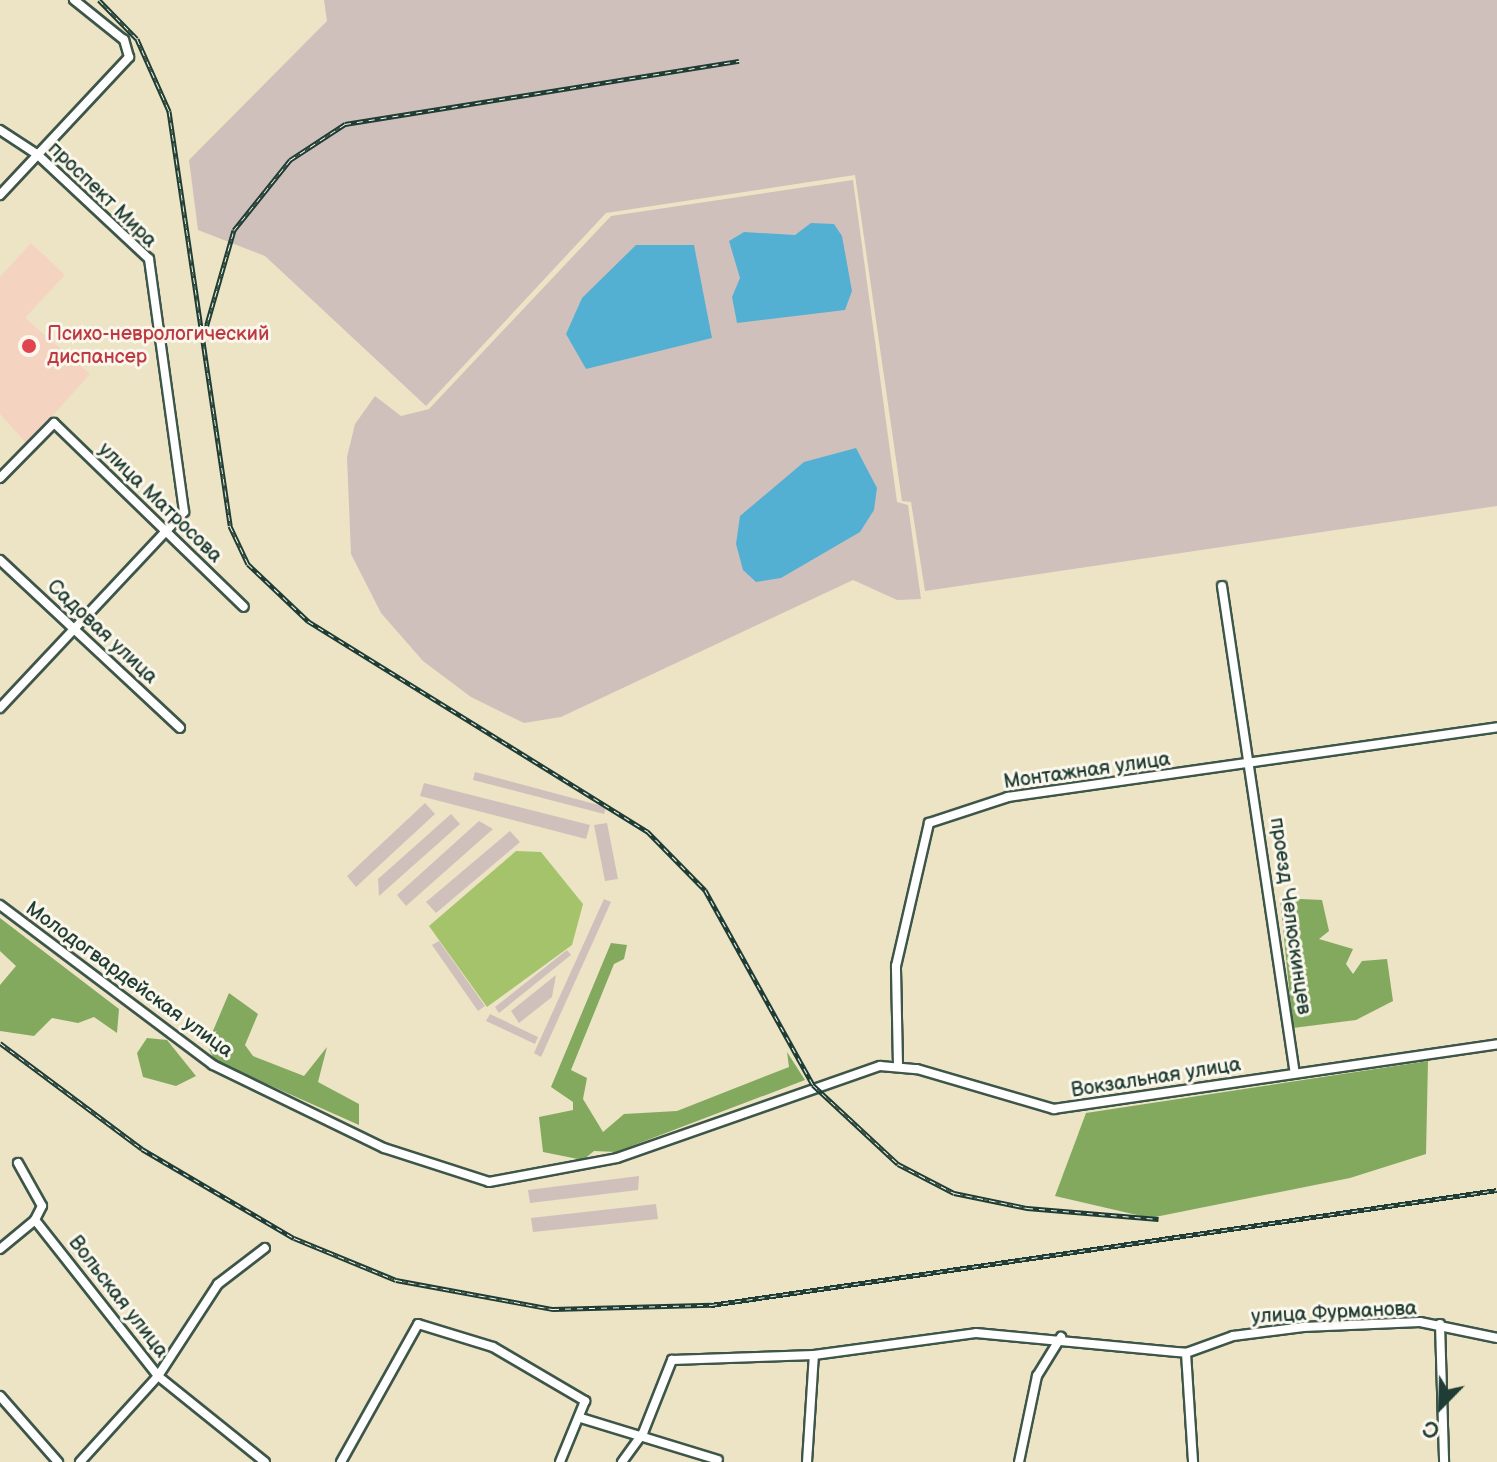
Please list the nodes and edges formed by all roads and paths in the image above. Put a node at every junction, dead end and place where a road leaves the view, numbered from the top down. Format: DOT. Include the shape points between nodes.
graph roads {
  1 [pos="74,0"];
  2 [pos="0,130"];
  3 [pos="38,155"];
  4 [pos="0,195"];
  5 [pos="0,478"];
  6 [pos="168,532"];
  7 [pos="0,560"];
  8 [pos="1222,586"];
  9 [pos="244,607"];
  10 [pos="75,627"];
  11 [pos="0,708"];
  12 [pos="1497,727"];
  13 [pos="180,728"];
  14 [pos="1253,764"];
  15 [pos="0,905"];
  16 [pos="1497,1044"];
  17 [pos="898,1065"];
  18 [pos="1295,1073"];
  19 [pos="18,1163"];
  20 [pos="506,1182"];
  21 [pos="35,1220"];
  22 [pos="265,1248"];
  23 [pos="0,1249"];
  24 [pos="1440,1324"];
  25 [pos="1061,1337"];
  26 [pos="1493,1339"];
  27 [pos="1497,1348"];
  28 [pos="1186,1353"];
  29 [pos="814,1355"];
  30 [pos="158,1376"];
  31 [pos="0,1396"];
  32 [pos="581,1418"];
  33 [pos="637,1440"];
  34 [pos="718,1460"];
  35 [pos="58,1462"];
  36 [pos="80,1462"];
  37 [pos="265,1462"];
  38 [pos="341,1462"];
  39 [pos="560,1462"];
  40 [pos="622,1462"];
  41 [pos="807,1462"];
  42 [pos="1019,1462"];
  43 [pos="1193,1462"];
  44 [pos="1444,1462"];
  1 -- 3 [label="street" via="124,40 129,57"];
  2 -- 3 [label="street, проспект Мира"];
  3 -- 4 [label="street"];
  3 -- 6 [label="street, проспект Мира" via="149,259 184,512"];
  5 -- 6 [label="street, улица Матросова" via="54,423"];
  6 -- 9 [label="street, улица Матросова"];
  6 -- 10 [label="street"];
  7 -- 10 [label="street, Садовая улица"];
  8 -- 14 [label="street, проезд Челюскинцев"];
  10 -- 11 [label="street"];
  10 -- 13 [label="street, Садовая улица"];
  12 -- 14 [label="street, Монтажная улица"];
  14 -- 17 [label="street, Монтажная улица" via="1008,797 929,823 896,966"];
  14 -- 18 [label="street, проезд Челюскинцев"];
  15 -- 20 [label="street, Молодогвардейская улица" via="213,1065 419,1163"];
  16 -- 18 [label="street, Вокзальная улица"];
  17 -- 18 [label="street, Вокзальная улица" via="1054,1109"];
  17 -- 20 [label="street, Вокзальная улица" via="813,1085 617,1158"];
  19 -- 21 [label="street" via="42,1206"];
  21 -- 23 [label="street"];
  21 -- 30 [label="street, Вольская улица"];
  22 -- 30 [label="street" via="218,1284"];
  24 -- 26 [label="street, улица Фурманова"];
  24 -- 28 [label="street, улица Фурманова" via="1289,1329 1233,1336"];
  24 -- 44 [label="street"];
  25 -- 28 [label="street, улица Фурманова"];
  25 -- 29 [label="street, улица Фурманова" via="976,1333"];
  25 -- 42 [label="street" via="1037,1376"];
  26 -- 27 [label="street"];
  28 -- 43 [label="street"];
  29 -- 33 [label="street, улица Фурманова" via="727,1353 672,1360"];
  29 -- 41 [label="street"];
  30 -- 36 [label="street"];
  30 -- 37 [label="street, Вольская улица"];
  31 -- 35 [label="street"];
  32 -- 33 [label="street"];
  32 -- 38 [label="street" via="587,1405 569,1386 493,1347 413,1324"];
  32 -- 39 [label="street"];
  33 -- 34 [label="street"];
  33 -- 40 [label="street"];
}
